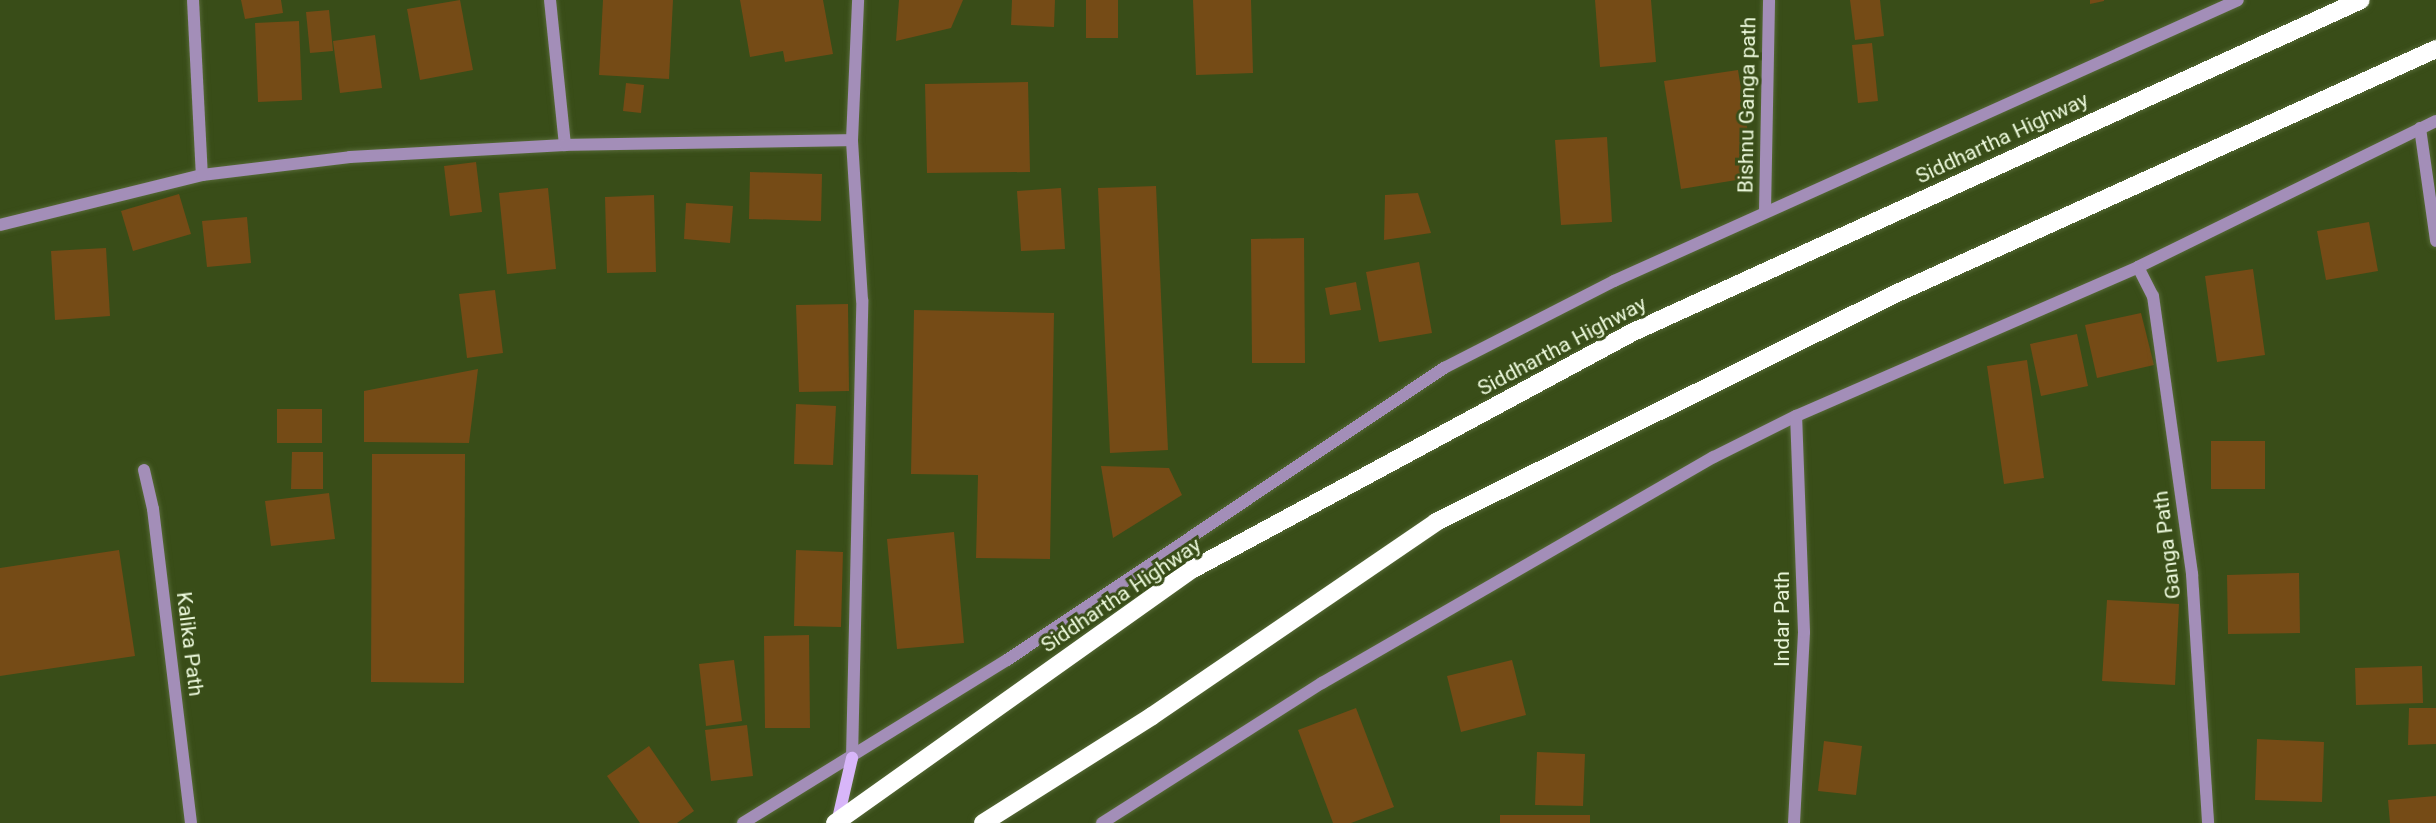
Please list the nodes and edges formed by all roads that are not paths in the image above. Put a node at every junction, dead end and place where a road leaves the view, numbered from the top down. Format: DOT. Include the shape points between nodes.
graph roads {
  1 [pos="193,0"];
  2 [pos="550,0"];
  3 [pos="858,0"];
  4 [pos="1768,0"];
  5 [pos="2238,0"];
  6 [pos="2361,0"];
  7 [pos="2436,49"];
  8 [pos="2436,121"];
  9 [pos="2420,128"];
  10 [pos="852,140"];
  11 [pos="565,144"];
  12 [pos="202,175"];
  13 [pos="1765,211"];
  14 [pos="0,225"];
  15 [pos="2436,241"];
  16 [pos="2138,267"];
  17 [pos="1796,416"];
  18 [pos="144,470"];
  19 [pos="852,758"];
  20 [pos="191,823"];
  21 [pos="743,823"];
  22 [pos="836,823"];
  23 [pos="983,823"];
  24 [pos="1102,823"];
  25 [pos="1794,823"];
  26 [pos="2208,823"];
  1 -- 12 [label="street"];
  2 -- 11 [label="street"];
  3 -- 10 [label="street"];
  4 -- 13 [label="street, Bishnu Ganga path"];
  5 -- 13 [label="street"];
  6 -- 22 [label="highway, Siddhartha Highway" via="1631,333 1193,569"];
  7 -- 23 [label="highway" via="1884,300 1436,522 1152,716"];
  8 -- 9 [label="street"];
  9 -- 15 [label="street"];
  9 -- 16 [label="street"];
  10 -- 11 [label="street"];
  10 -- 19 [label="street" via="862,300"];
  11 -- 12 [label="street" via="350,157"];
  12 -- 14 [label="street"];
  13 -- 19 [label="street" via="1614,280 1444,368 1007,660"];
  16 -- 17 [label="street"];
  16 -- 26 [label="street, Ganga Path" via="2153,296 2192,574"];
  17 -- 24 [label="street" via="1714,457 1322,683"];
  17 -- 25 [label="street, Indar Path" via="1804,633"];
  18 -- 20 [label="street, Kalika Path" via="153,509"];
  19 -- 21 [label="street"];
  19 -- 22 [label="street"];
}
